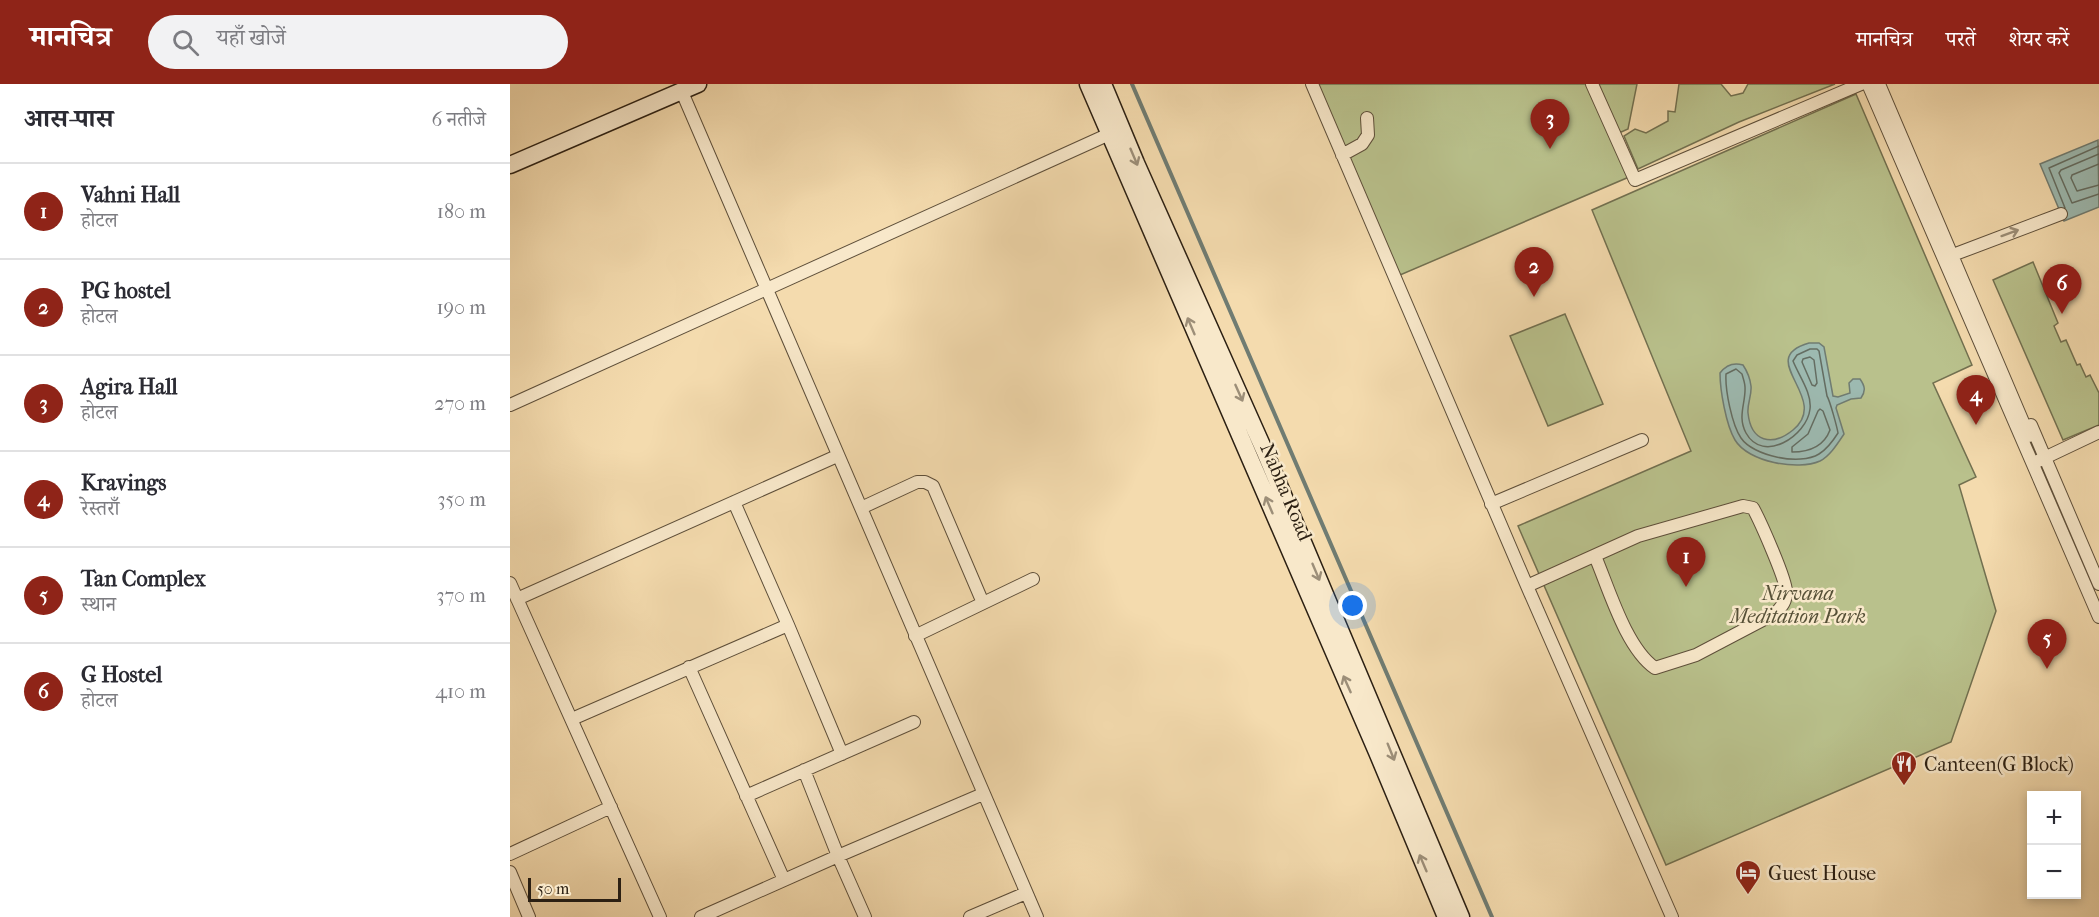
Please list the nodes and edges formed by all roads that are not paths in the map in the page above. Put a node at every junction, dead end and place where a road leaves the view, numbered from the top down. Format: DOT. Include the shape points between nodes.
graph roads {
  1 [pos="698,84"];
  2 [pos="1088,84"];
  3 [pos="1103,84"];
  4 [pos="1312,84"];
  5 [pos="1592,84"];
  6 [pos="1861,84"];
  7 [pos="1868,84"];
  8 [pos="1879,84"];
  9 [pos="1888,84"];
  10 [pos="681,92"];
  11 [pos="1367,118"];
  12 [pos="1115,131"];
  13 [pos="1342,155"];
  14 [pos="510,165"];
  15 [pos="2061,214"];
  16 [pos="1958,253"];
  17 [pos="766,289"];
  18 [pos="510,405"];
  19 [pos="2099,432"];
  20 [pos="1642,440"];
  21 [pos="837,456"];
  22 [pos="2039,461"];
  23 [pos="734,502"];
  24 [pos="1491,504"];
  25 [pos="861,508"];
  26 [pos="1595,556"];
  27 [pos="1033,579"];
  28 [pos="510,583"];
  29 [pos="2099,584"];
  30 [pos="1527,586"];
  31 [pos="517,599"];
  32 [pos="2099,599"];
  33 [pos="983,603"];
  34 [pos="2099,617"];
  35 [pos="788,625"];
  36 [pos="915,636"];
  37 [pos="689,667"];
  38 [pos="572,719"];
  39 [pos="914,722"];
  40 [pos="842,754"];
  41 [pos="804,770"];
  42 [pos="983,795"];
  43 [pos="746,796"];
  44 [pos="611,807"];
  45 [pos="510,854"];
  46 [pos="838,856"];
  47 [pos="510,872"];
  48 [pos="784,880"];
  49 [pos="1026,892"];
  50 [pos="529,917"];
  51 [pos="660,917"];
  52 [pos="701,917"];
  53 [pos="865,917"];
  54 [pos="970,917"];
  55 [pos="1037,917"];
  56 [pos="1446,917"];
  57 [pos="1461,917"];
  58 [pos="1672,917"];
  1 -- 10 [label="main road"];
  2 -- 12 [label="main road, Nabha Road"];
  3 -- 12 [label="main road, Nabha Road"];
  4 -- 13 [label="street"];
  5 -- 6 [label="street" via="1635,180"];
  7 -- 22 [label="street"];
  8 -- 22 [label="street"];
  9 -- 16 [label="street"];
  10 -- 14 [label="main road"];
  10 -- 17 [label="street"];
  11 -- 13 [label="street" via="1368,135 1362,144"];
  12 -- 17 [label="street"];
  56 -- 12 [label="main road, Nabha Road, one-way"];
  12 -- 57 [label="main road, Nabha Road, one-way" via="1265,452"];
  13 -- 24 [label="street"];
  16 -- 15 [label="street, one-way"];
  16 -- 22 [label="street"];
  17 -- 18 [label="street"];
  17 -- 21 [label="street"];
  19 -- 22 [label="street"];
  20 -- 24 [label="street"];
  21 -- 23 [label="street"];
  21 -- 25 [label="street"];
  22 -- 29 [label="street"];
  22 -- 32 [label="street"];
  22 -- 34 [label="street"];
  23 -- 31 [label="street"];
  23 -- 35 [label="street"];
  24 -- 30 [label="street"];
  25 -- 33 [label="street" via="917,482 933,486"];
  25 -- 36 [label="street"];
  26 -- 26 [label="street" via="1638,536 1743,506 1753,508 1787,589 1785,603 1776,613 1696,655 1654,669 1633,646"];
  26 -- 30 [label="street"];
  27 -- 33 [label="street"];
  28 -- 31 [label="street"];
  30 -- 58 [label="street"];
  31 -- 38 [label="street"];
  33 -- 36 [label="street"];
  35 -- 37 [label="street"];
  35 -- 40 [label="street"];
  36 -- 42 [label="street"];
  37 -- 38 [label="street"];
  37 -- 43 [label="street"];
  38 -- 44 [label="street"];
  39 -- 40 [label="street"];
  40 -- 41 [label="street"];
  41 -- 43 [label="street"];
  41 -- 46 [label="street"];
  42 -- 46 [label="street"];
  42 -- 49 [label="street"];
  43 -- 48 [label="street"];
  44 -- 45 [label="street"];
  44 -- 51 [label="street"];
  46 -- 48 [label="street"];
  46 -- 53 [label="street"];
  47 -- 50 [label="street"];
  48 -- 52 [label="street"];
  49 -- 54 [label="street"];
  49 -- 55 [label="street"];
}
